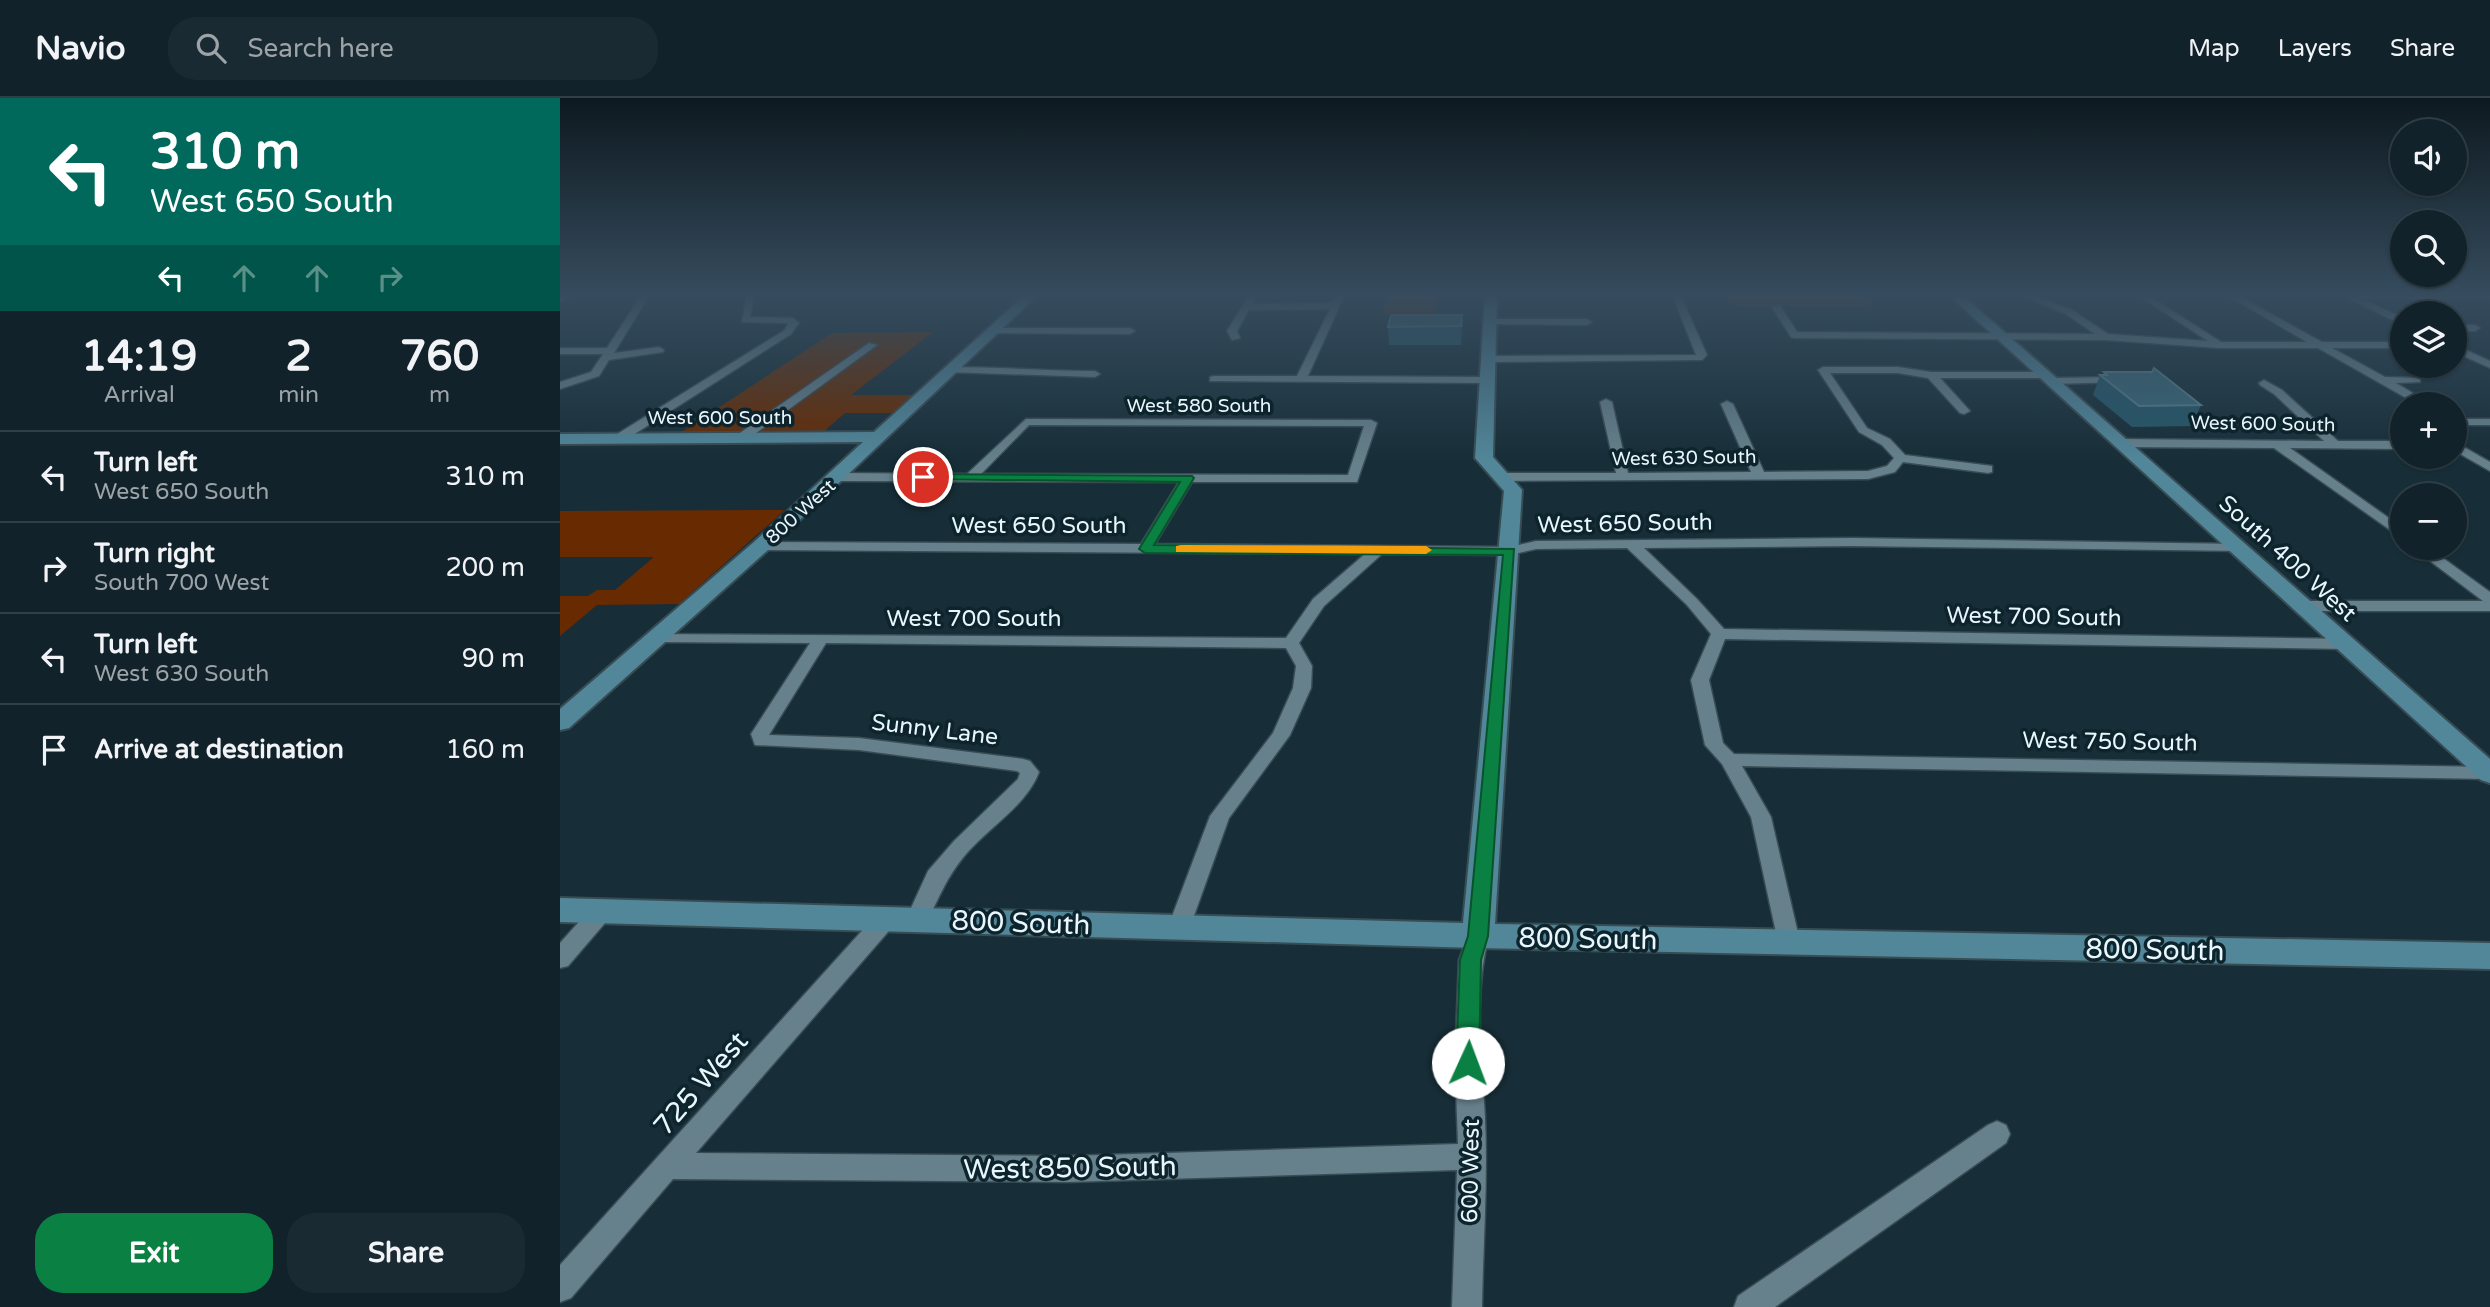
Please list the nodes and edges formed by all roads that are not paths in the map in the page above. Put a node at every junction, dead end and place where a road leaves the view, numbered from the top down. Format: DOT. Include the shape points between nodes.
graph roads {
  1 [pos="610,350"];
  2 [pos="654,350"];
  3 [pos="759,350"];
  4 [pos="864,350"];
  5 [pos="973,350"];
  6 [pos="1315,350"];
  7 [pos="1488,350"];
  8 [pos="1700,350"];
  9 [pos="2018,350"];
  10 [pos="2330,350"];
  11 [pos="560,351"];
  12 [pos="608,354"];
  13 [pos="2467,354"];
  14 [pos="2490,365"];
  15 [pos="1487,369"];
  16 [pos="951,370"];
  17 [pos="1095,374"];
  18 [pos="1931,375"];
  19 [pos="2048,378"];
  20 [pos="1214,379"];
  21 [pos="1301,379"];
  22 [pos="2132,380"];
  23 [pos="2383,380"];
  24 [pos="2416,380"];
  25 [pos="2264,383"];
  26 [pos="560,386"];
  27 [pos="2404,392"];
  28 [pos="1606,402"];
  29 [pos="1727,404"];
  30 [pos="1964,411"];
  31 [pos="2467,422"];
  32 [pos="2490,422"];
  33 [pos="741,438"];
  34 [pos="880,438"];
  35 [pos="560,439"];
  36 [pos="618,439"];
  37 [pos="2122,443"];
  38 [pos="2277,444"];
  39 [pos="2335,445"];
  40 [pos="2390,445"];
  41 [pos="2467,453"];
  42 [pos="1900,458"];
  43 [pos="2490,467"];
  44 [pos="1988,469"];
  45 [pos="1759,475"];
  46 [pos="838,477"];
  47 [pos="971,477"];
  48 [pos="1623,477"];
  49 [pos="1188,478"];
  50 [pos="1501,478"];
  51 [pos="2390,527"];
  52 [pos="1632,545"];
  53 [pos="761,547"];
  54 [pos="2239,548"];
  55 [pos="1145,549"];
  56 [pos="1379,550"];
  57 [pos="1510,551"];
  58 [pos="2436,560"];
  59 [pos="2490,599"];
  60 [pos="2305,606"];
  61 [pos="2490,606"];
  62 [pos="1719,634"];
  63 [pos="657,637"];
  64 [pos="820,640"];
  65 [pos="1291,643"];
  66 [pos="2347,644"];
  67 [pos="560,722"];
  68 [pos="1729,760"];
  69 [pos="2489,773"];
  70 [pos="560,910"];
  71 [pos="603,910"];
  72 [pos="886,919"];
  73 [pos="917,919"];
  74 [pos="1179,927"];
  75 [pos="1478,936"];
  76 [pos="1789,942"];
  77 [pos="2490,956"];
  78 [pos="560,960"];
  79 [pos="1997,1134"];
  80 [pos="1470,1157"];
  81 [pos="670,1166"];
  82 [pos="560,1287"];
  83 [pos="1467,1307"];
  84 [pos="1749,1307"];
  1 -- 12 [label="street"];
  2 -- 12 [label="street"];
  3 -- 36 [label="street"];
  4 -- 33 [label="street"];
  5 -- 16 [label="street, 800 West"];
  6 -- 21 [label="street"];
  7 -- 15 [label="street, 600 West"];
  8 -- 15 [label="street" via="1698,358"];
  9 -- 19 [label="street, South 400 West"];
  10 -- 23 [label="street"];
  11 -- 12 [label="street"];
  12 -- 26 [label="street" via="595,374"];
  13 -- 14 [label="street"];
  15 -- 21 [label="street"];
  15 -- 50 [label="street, 600 West" via="1485,458"];
  16 -- 17 [label="street"];
  16 -- 34 [label="street, 800 West"];
  18 -- 19 [label="street"];
  18 -- 30 [label="street"];
  18 -- 42 [label="street" via="1823,370 1863,430 1886,442"];
  19 -- 22 [label="street"];
  19 -- 37 [label="street, South 400 West"];
  20 -- 21 [label="street"];
  23 -- 24 [label="street"];
  23 -- 27 [label="street"];
  25 -- 39 [label="street"];
  28 -- 48 [label="street"];
  29 -- 45 [label="street"];
  31 -- 32 [label="street"];
  33 -- 34 [label="street, West 600 South"];
  33 -- 36 [label="street, West 600 South"];
  34 -- 46 [label="street, 800 West"];
  35 -- 36 [label="street, West 600 South"];
  37 -- 38 [label="street, West 600 South"];
  37 -- 54 [label="street, South 400 West"];
  38 -- 39 [label="street, West 600 South"];
  38 -- 51 [label="street"];
  39 -- 40 [label="street, West 600 South"];
  41 -- 43 [label="street"];
  42 -- 44 [label="street"];
  42 -- 45 [label="street, West 630 South" via="1891,469 1868,474"];
  45 -- 48 [label="street, West 630 South"];
  46 -- 47 [label="street"];
  46 -- 53 [label="street, 800 West"];
  47 -- 49 [label="street"];
  47 -- 49 [label="street, West 580 South" via="1026,422 1371,423 1353,479"];
  48 -- 50 [label="street, West 630 South"];
  49 -- 55 [label="street"];
  50 -- 57 [label="street, 600 West" via="1513,490"];
  52 -- 54 [label="street, West 650 South" via="1851,542"];
  52 -- 57 [label="street, West 650 South" via="1536,545"];
  52 -- 62 [label="street"];
  53 -- 55 [label="street, West 650 South"];
  53 -- 63 [label="street, 800 West"];
  54 -- 60 [label="street, South 400 West"];
  55 -- 56 [label="street, West 650 South"];
  56 -- 57 [label="street, West 650 South"];
  56 -- 65 [label="street" via="1318,600"];
  57 -- 75 [label="street, 600 West"];
  58 -- 59 [label="street"];
  60 -- 61 [label="street"];
  60 -- 66 [label="street, South 400 West"];
  62 -- 66 [label="street, West 700 South"];
  62 -- 68 [label="street" via="1700,680 1714,745"];
  63 -- 64 [label="street, West 700 South"];
  63 -- 67 [label="street, 800 West"];
  64 -- 65 [label="street, West 700 South"];
  64 -- 73 [label="street, Sunny Lane" via="760,734 761,741 859,744 1023,765 1030,772 1026,782 936,877"];
  65 -- 74 [label="street" via="1304,666 1302,688 1281,735 1220,816"];
  66 -- 69 [label="street, South 400 West"];
  68 -- 69 [label="street, West 750 South"];
  68 -- 76 [label="street" via="1761,817"];
  70 -- 71 [label="street, 800 South"];
  71 -- 72 [label="street, 800 South"];
  71 -- 78 [label="street"];
  72 -- 73 [label="street, 800 South"];
  72 -- 81 [label="street, 725 West"];
  73 -- 74 [label="street, 800 South"];
  74 -- 75 [label="street, 800 South"];
  75 -- 76 [label="street, 800 South"];
  75 -- 80 [label="street, 600 West" via="1471,960"];
  76 -- 77 [label="street, 800 South"];
  79 -- 84 [label="street"];
  80 -- 81 [label="street, West 850 South" via="1068,1169"];
  80 -- 83 [label="street, 600 West"];
  81 -- 82 [label="street, 725 West"];
}
